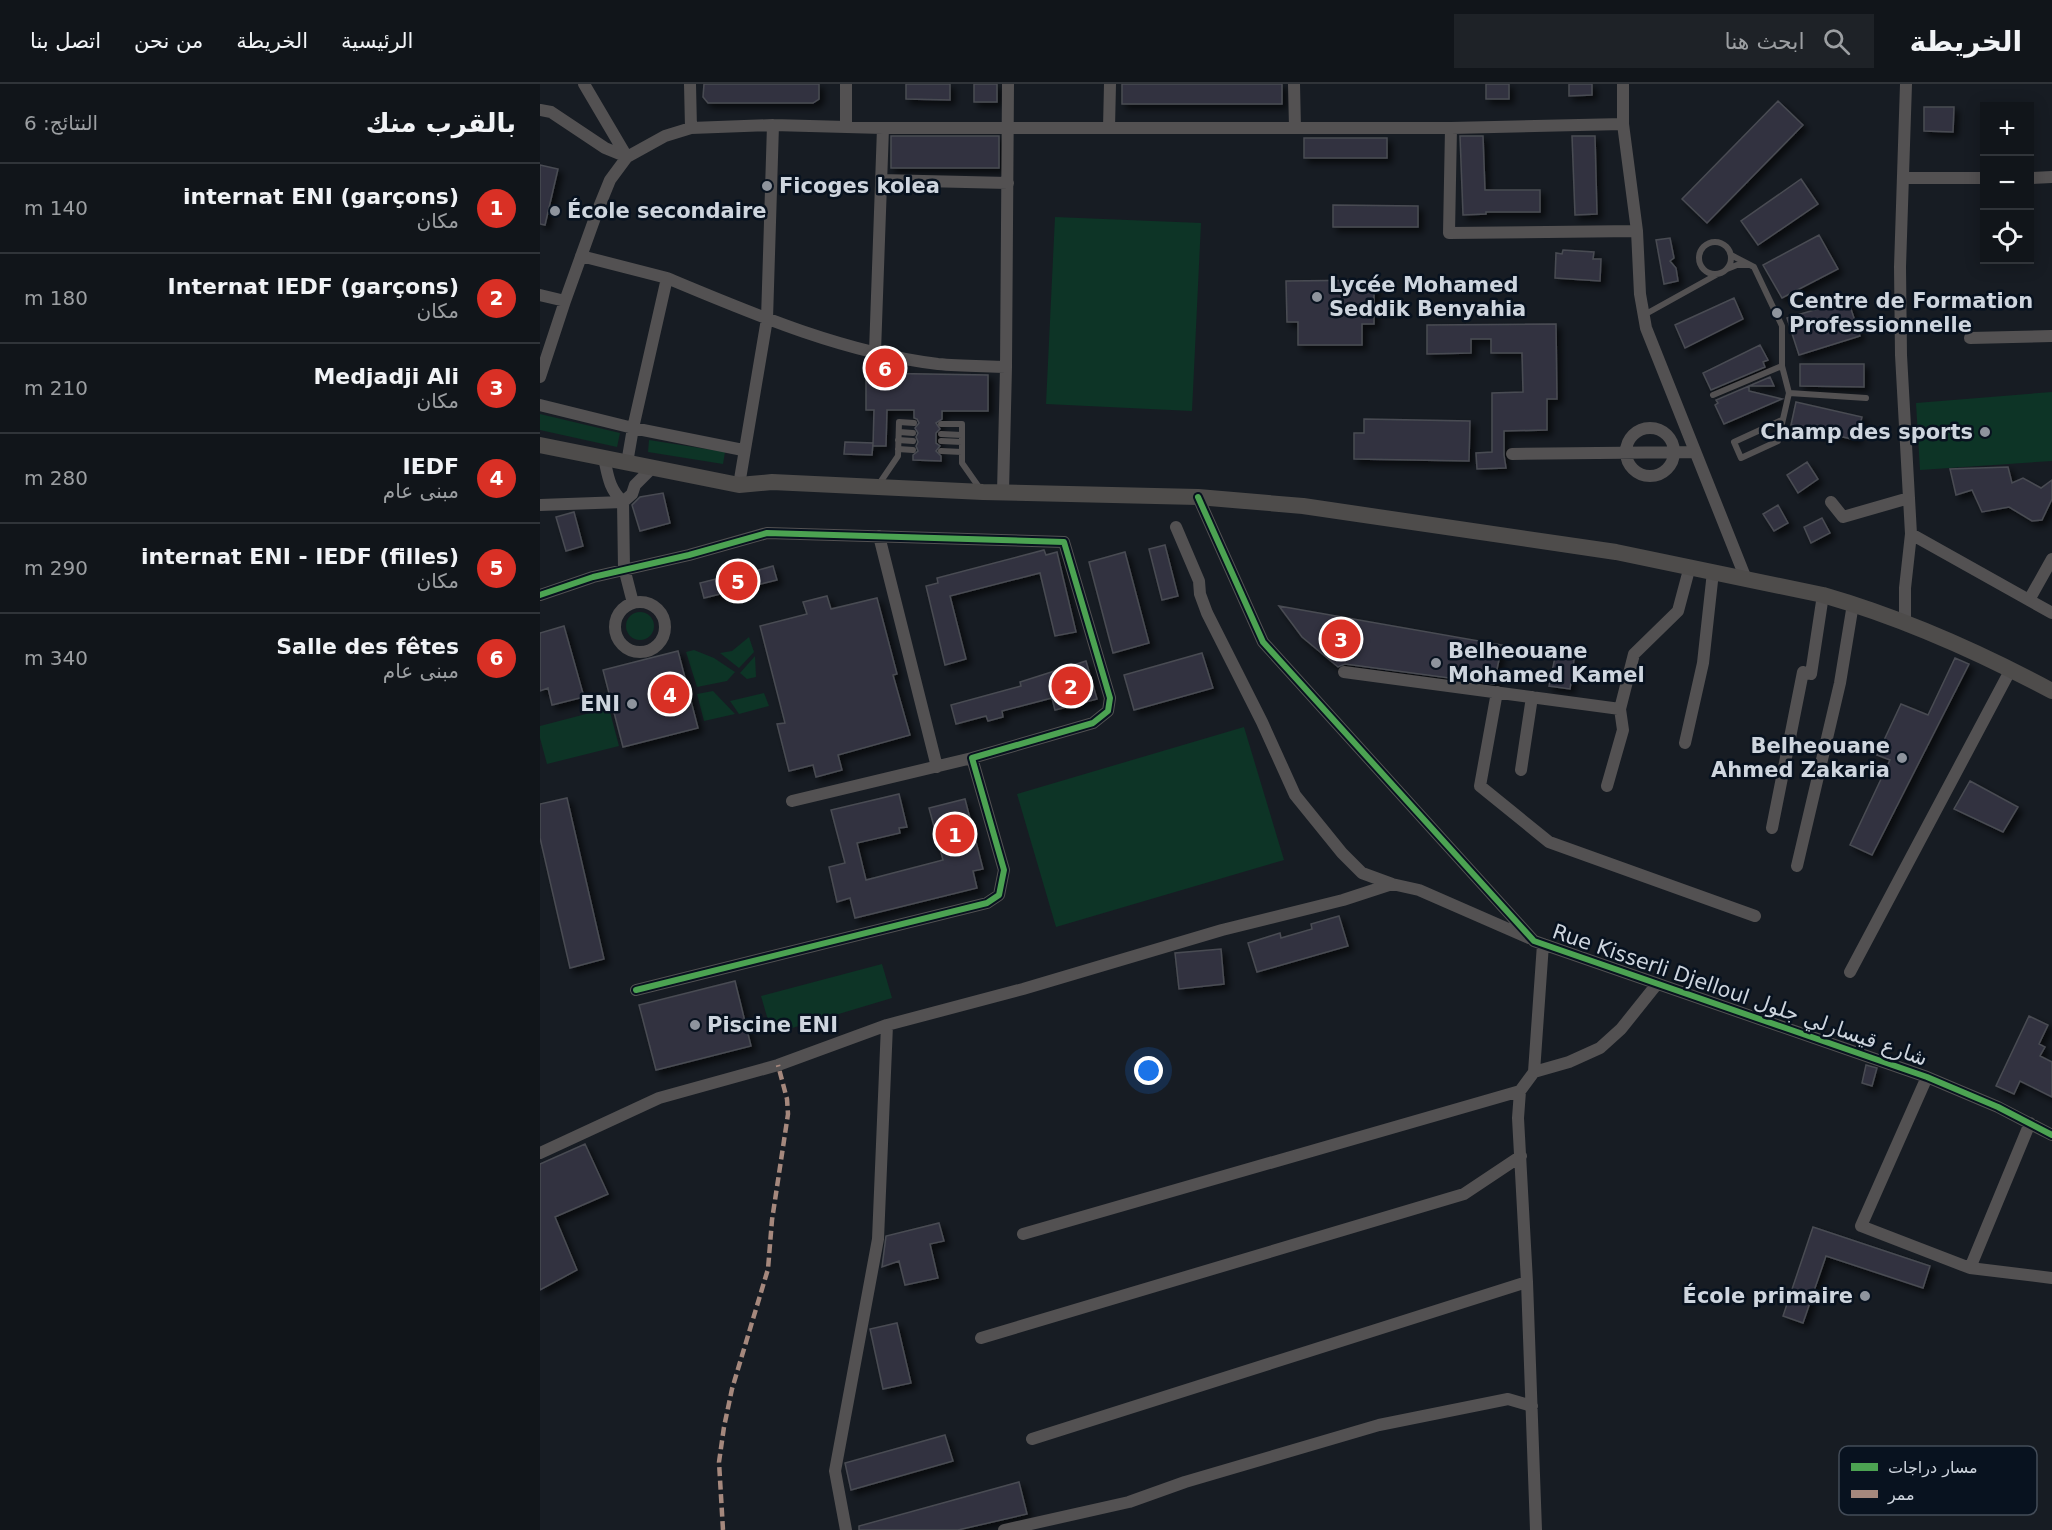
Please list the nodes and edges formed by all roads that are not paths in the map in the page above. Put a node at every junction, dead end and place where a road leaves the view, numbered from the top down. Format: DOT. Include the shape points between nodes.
graph roads {
  1 [pos="584,84"];
  2 [pos="690,84"];
  3 [pos="846,84"];
  4 [pos="1008,84"];
  5 [pos="1110,84"];
  6 [pos="1294,84"];
  7 [pos="1623,84"];
  8 [pos="1906,84"];
  9 [pos="540,110"];
  10 [pos="1623,124"];
  11 [pos="773,125"];
  12 [pos="846,125"];
  13 [pos="691,128"];
  14 [pos="883,128"];
  15 [pos="1007,128"];
  16 [pos="1109,128"];
  17 [pos="1295,128"];
  18 [pos="1451,129"];
  19 [pos="627,157"];
  20 [pos="1903,177"];
  21 [pos="2052,177"];
  22 [pos="1980,178"];
  23 [pos="2034,178"];
  24 [pos="881,180"];
  25 [pos="1008,183"];
  26 [pos="1637,231"];
  27 [pos="581,255"];
  28 [pos="1731,255"];
  29 [pos="1754,267"];
  30 [pos="1701,268"];
  31 [pos="1726,269"];
  32 [pos="1719,273"];
  33 [pos="667,278"];
  34 [pos="1700,283"];
  35 [pos="540,296"];
  36 [pos="565,301"];
  37 [pos="1643,315"];
  38 [pos="767,319"];
  39 [pos="2052,336"];
  40 [pos="1970,338"];
  41 [pos="875,352"];
  42 [pos="543,356"];
  43 [pos="1782,366"];
  44 [pos="1006,367"];
  45 [pos="540,377"];
  46 [pos="1789,393"];
  47 [pos="1713,395"];
  48 [pos="1866,398"];
  49 [pos="540,405"];
  50 [pos="1782,420"];
  51 [pos="914,423"];
  52 [pos="942,424"];
  53 [pos="633,428"];
  54 [pos="899,432"];
  55 [pos="913,433"];
  56 [pos="941,434"];
  57 [pos="962,435"];
  58 [pos="898,440"];
  59 [pos="913,441"];
  60 [pos="941,441"];
  61 [pos="962,442"];
  62 [pos="540,445"];
  63 [pos="898,449"];
  64 [pos="743,450"];
  65 [pos="913,450"];
  66 [pos="941,451"];
  67 [pos="962,452"];
  68 [pos="1674,452"];
  69 [pos="1695,452"];
  70 [pos="1626,453"];
  71 [pos="1512,454"];
  72 [pos="604,458"];
  73 [pos="627,463"];
  74 [pos="652,468"];
  75 [pos="739,485"];
  76 [pos="877,487"];
  77 [pos="983,492"];
  78 [pos="1003,492"];
  79 [pos="1198,497"];
  80 [pos="1909,498"];
  81 [pos="623,502"];
  82 [pos="1831,502"];
  83 [pos="540,505"];
  84 [pos="1176,526"];
  85 [pos="1911,534"];
  86 [pos="879,536"];
  87 [pos="2052,559"];
  88 [pos="1690,566"];
  89 [pos="624,568"];
  90 [pos="1713,572"];
  91 [pos="1746,579"];
  92 [pos="540,595"];
  93 [pos="1823,595"];
  94 [pos="2029,600"];
  95 [pos="633,603"];
  96 [pos="1853,604"];
  97 [pos="2052,613"];
  98 [pos="1905,622"];
  99 [pos="2011,669"];
  100 [pos="1344,672"];
  101 [pos="2052,691"];
  102 [pos="1497,692"];
  103 [pos="1532,697"];
  104 [pos="1620,709"];
  105 [pos="1685,743"];
  106 [pos="972,758"];
  107 [pos="936,767"];
  108 [pos="1521,770"];
  109 [pos="1606,786"];
  110 [pos="792,801"];
  111 [pos="1772,828"];
  112 [pos="1797,866"];
  113 [pos="1392,884"];
  114 [pos="1755,916"];
  115 [pos="1539,942"];
  116 [pos="1850,972"];
  117 [pos="1657,984"];
  118 [pos="636,990"];
  119 [pos="887,1025"];
  120 [pos="1534,1072"];
  121 [pos="1927,1077"];
  122 [pos="1520,1091"];
  123 [pos="2030,1123"];
  124 [pos="2052,1135"];
  125 [pos="540,1153"];
  126 [pos="1521,1156"];
  127 [pos="1023,1234"];
  128 [pos="1970,1268"];
  129 [pos="2052,1278"];
  130 [pos="1527,1282"];
  131 [pos="981,1338"];
  132 [pos="1532,1407"];
  133 [pos="1032,1439"];
  134 [pos="846,1530"];
  135 [pos="1004,1530"];
  136 [pos="1536,1530"];
  1 -- 19 [label="street"];
  2 -- 13 [label="street"];
  3 -- 12 [label="street"];
  4 -- 15 [label="street"];
  5 -- 16 [label="street"];
  6 -- 17 [label="street"];
  7 -- 10 [label="street"];
  8 -- 20 [label="street"];
  9 -- 19 [label="street" via="551,112 605,148"];
  10 -- 18 [label="street"];
  10 -- 26 [label="street"];
  11 -- 12 [label="street"];
  11 -- 13 [label="street"];
  11 -- 38 [label="street"];
  12 -- 14 [label="street"];
  13 -- 19 [label="street" via="665,136"];
  14 -- 15 [label="street"];
  14 -- 24 [label="street"];
  15 -- 16 [label="street"];
  15 -- 25 [label="street"];
  16 -- 17 [label="street"];
  17 -- 18 [label="street"];
  18 -- 26 [label="street" via="1449,233"];
  19 -- 27 [label="street" via="610,180"];
  20 -- 22 [label="street"];
  20 -- 80 [label="street" via="1901,355"];
  21 -- 23 [label="street"];
  24 -- 25 [label="street"];
  24 -- 41 [label="street"];
  25 -- 44 [label="street"];
  26 -- 37 [label="street"];
  27 -- 33 [label="street"];
  27 -- 36 [label="street"];
  28 -- 29 [label="lane"];
  28 -- 30 [label="lane" via="1725,245 1710,242 1699,252"];
  28 -- 31 [label="lane"];
  29 -- 31 [label="lane" via="1737,265"];
  29 -- 43 [label="lane" via="1782,326"];
  30 -- 32 [label="lane" via="1711,274"];
  30 -- 34 [label="lane"];
  31 -- 32 [label="lane"];
  32 -- 34 [label="lane"];
  33 -- 38 [label="street"];
  33 -- 53 [label="street"];
  34 -- 37 [label="lane"];
  35 -- 36 [label="street"];
  36 -- 42 [label="street"];
  37 -- 69 [label="street"];
  38 -- 41 [label="street"];
  38 -- 64 [label="street"];
  39 -- 40 [label="street"];
  41 -- 44 [label="street" via="938,364"];
  42 -- 45 [label="street"];
  43 -- 46 [label="lane"];
  43 -- 47 [label="lane"];
  44 -- 78 [label="street"];
  46 -- 48 [label="lane"];
  46 -- 50 [label="lane"];
  49 -- 53 [label="street"];
  50 -- 50 [label="lane" via="1778,441 1741,458 1734,442"];
  51 -- 54 [label="lane" via="899,422"];
  52 -- 57 [label="lane" via="962,424"];
  53 -- 64 [label="street"];
  53 -- 73 [label="street"];
  54 -- 55 [label="lane"];
  54 -- 58 [label="lane"];
  56 -- 57 [label="lane"];
  57 -- 61 [label="lane"];
  58 -- 59 [label="lane"];
  58 -- 63 [label="lane"];
  60 -- 61 [label="lane"];
  61 -- 67 [label="lane"];
  62 -- 72 [label="main road"];
  63 -- 65 [label="lane"];
  63 -- 76 [label="lane" via="898,456"];
  64 -- 75 [label="street"];
  66 -- 67 [label="lane"];
  67 -- 77 [label="lane" via="962,463"];
  68 -- 69 [label="street"];
  68 -- 70 [label="street"];
  68 -- 70 [label="street" via="1668,468 1652,476 1635,471"];
  68 -- 70 [label="street" via="1668,436 1652,428 1632,436"];
  69 -- 91 [label="street"];
  70 -- 71 [label="street"];
  72 -- 73 [label="main road"];
  72 -- 81 [label="street" via="609,484"];
  73 -- 74 [label="main road"];
  74 -- 75 [label="main road"];
  74 -- 81 [label="street"];
  75 -- 76 [label="main road" via="772,482"];
  76 -- 77 [label="main road"];
  77 -- 78 [label="main road"];
  78 -- 79 [label="main road"];
  79 -- 88 [label="main road" via="1392,518"];
  79 -- 115 [label="street, Rue Kisserli Djelloul شارع قيسارلي جلول" via="1263,642"];
  80 -- 82 [label="street" via="1843,518"];
  80 -- 85 [label="street"];
  81 -- 83 [label="street"];
  81 -- 89 [label="street"];
  84 -- 113 [label="street" via="1199,581 1207,613 1295,795 1362,873"];
  85 -- 94 [label="street"];
  85 -- 98 [label="street"];
  86 -- 89 [label="street" via="767,533"];
  86 -- 106 [label="street" via="1064,542 1110,698 1108,711 1093,723"];
  86 -- 107 [label="street"];
  87 -- 94 [label="street"];
  88 -- 90 [label="main road"];
  88 -- 104 [label="street" via="1678,611 1634,654"];
  89 -- 92 [label="street"];
  89 -- 95 [label="street"];
  90 -- 91 [label="main road"];
  90 -- 105 [label="street" via="1703,663"];
  91 -- 93 [label="main road"];
  93 -- 96 [label="main road"];
  93 -- 111 [label="street" via="1811,674 1803,672"];
  94 -- 97 [label="street"];
  95 -- 95 [label="street" via="656,608 665,626 660,642 643,652 625,648 615,632 618,616"];
  96 -- 98 [label="main road"];
  96 -- 112 [label="street" via="1840,682"];
  98 -- 99 [label="main road"];
  99 -- 101 [label="main road"];
  99 -- 116 [label="street"];
  100 -- 102 [label="street"];
  102 -- 103 [label="street"];
  102 -- 114 [label="street" via="1480,786 1549,842"];
  103 -- 104 [label="street"];
  103 -- 108 [label="street"];
  104 -- 109 [label="street" via="1623,730"];
  106 -- 107 [label="street"];
  106 -- 118 [label="street" via="1004,870 999,895 987,903"];
  107 -- 110 [label="street"];
  113 -- 115 [label="street" via="1419,890"];
  113 -- 119 [label="street"];
  115 -- 117 [label="street, Rue Kisserli Djelloul شارع قيسارلي جلول"];
  115 -- 120 [label="street"];
  117 -- 120 [label="street" via="1621,1029 1600,1048"];
  117 -- 121 [label="street, Rue Kisserli Djelloul شارع قيسارلي جلول"];
  119 -- 125 [label="street" via="778,1065 659,1098"];
  119 -- 134 [label="street" via="878,1239 835,1471"];
  120 -- 122 [label="street"];
  121 -- 123 [label="street, Rue Kisserli Djelloul شارع قيسارلي جلول"];
  121 -- 128 [label="street" via="1861,1226"];
  122 -- 126 [label="street"];
  122 -- 127 [label="street"];
  123 -- 124 [label="street, Rue Kisserli Djelloul شارع قيسارلي جلول"];
  123 -- 128 [label="street"];
  126 -- 130 [label="street"];
  126 -- 131 [label="street" via="1464,1194"];
  128 -- 129 [label="street"];
  130 -- 132 [label="street"];
  130 -- 133 [label="street"];
  132 -- 135 [label="street" via="1508,1399 1379,1425 1129,1502"];
  132 -- 136 [label="street"];
}
